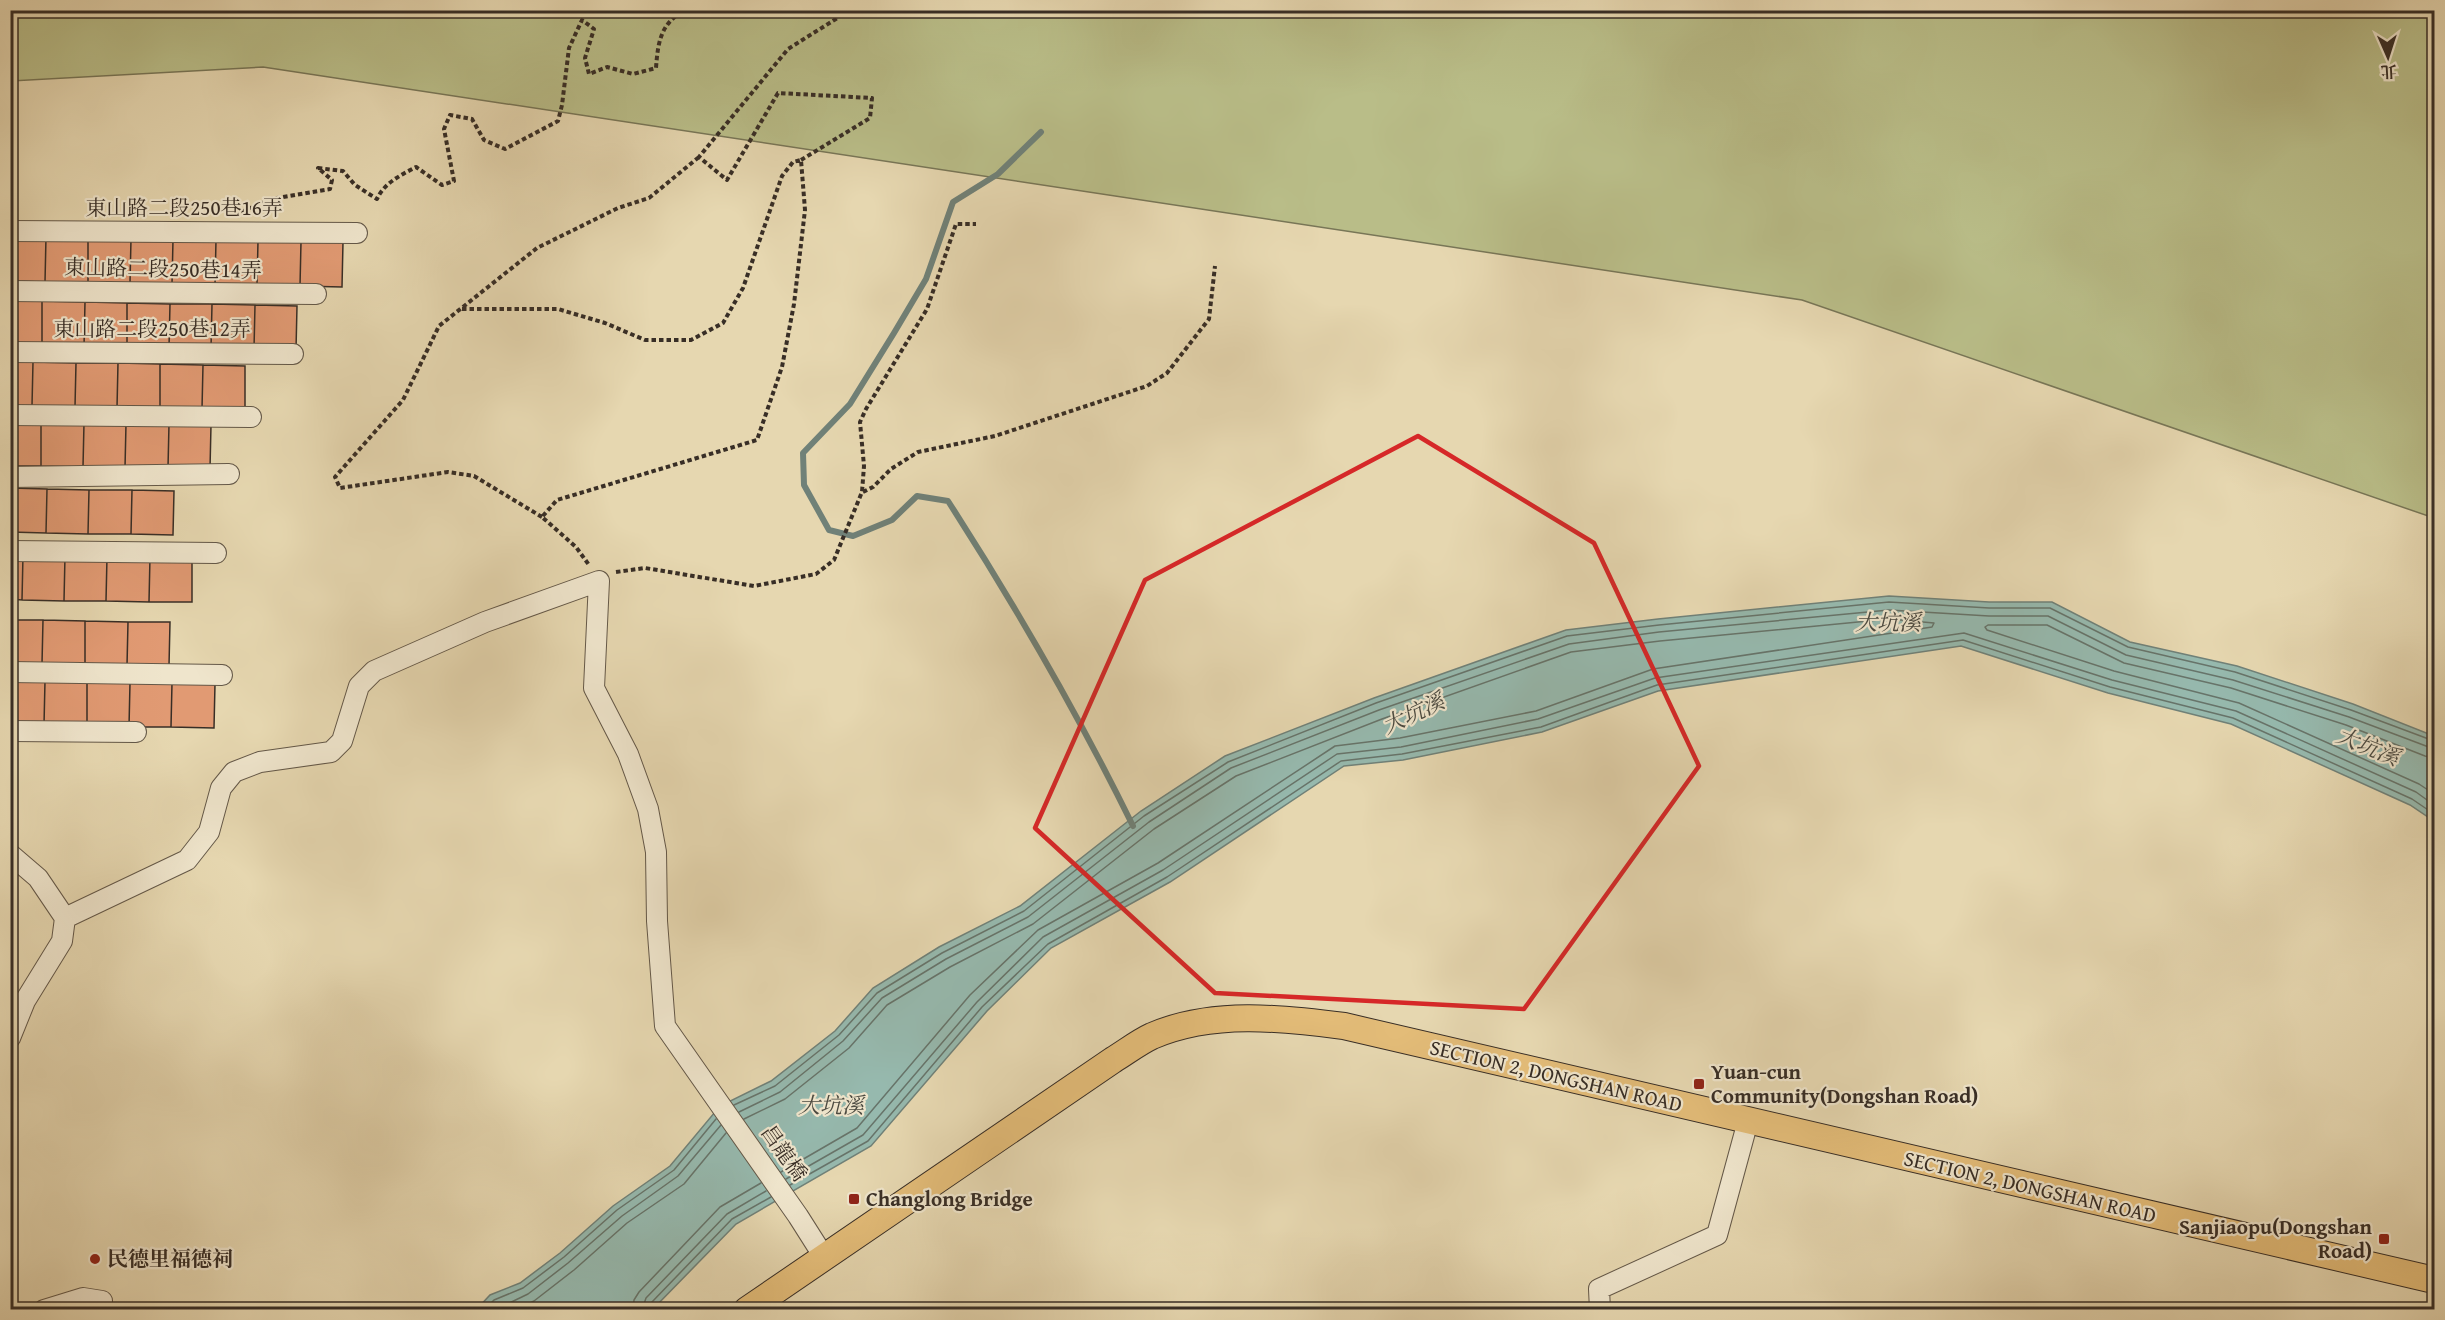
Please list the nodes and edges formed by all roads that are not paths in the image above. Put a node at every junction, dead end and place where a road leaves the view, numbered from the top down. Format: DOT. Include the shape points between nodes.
graph roads {
  1 [pos="10,231"];
  2 [pos="357,233"];
  3 [pos="10,291"];
  4 [pos="316,294"];
  5 [pos="10,352"];
  6 [pos="293,354"];
  7 [pos="10,415"];
  8 [pos="251,417"];
  9 [pos="229,474"];
  10 [pos="10,477"];
  11 [pos="10,551"];
  12 [pos="216,553"];
  13 [pos="10,672"];
  14 [pos="222,675"];
  15 [pos="10,731"];
  16 [pos="136,732"];
  17 [pos="10,854"];
  18 [pos="65,918"];
  19 [pos="10,1038"];
  20 [pos="1748,1121"];
  21 [pos="824,1257"];
  22 [pos="2434,1280"];
  23 [pos="102,1301"];
  24 [pos="44,1310"];
  25 [pos="747,1310"];
  26 [pos="1600,1310"];
  1 -- 2 [label="street, 東山路二段250巷16弄"];
  3 -- 4 [label="street, 東山路二段250巷14弄"];
  5 -- 6 [label="street, 東山路二段250巷12弄"];
  7 -- 8 [label="street"];
  9 -- 10 [label="street"];
  11 -- 12 [label="street"];
  13 -- 14 [label="street"];
  15 -- 16 [label="street"];
  17 -- 18 [label="street" via="38,878"];
  18 -- 19 [label="street" via="62,941 26,1001"];
  18 -- 21 [label="street, 昌龍橋" via="187,860 209,832 221,788 234,772 260,762 331,752 342,741 359,686 374,671 485,622 599,581 594,688 628,754 648,809 656,852 665,1026"];
  20 -- 21 [label="main road, SECTION 2, DONGSHAN ROAD" via="1344,1026 1231,1018 1152,1036"];
  20 -- 22 [label="main road, SECTION 2, DONGSHAN ROAD"];
  20 -- 26 [label="street" via="1717,1235 1599,1289"];
  21 -- 25 [label="main road, SECTION 2, DONGSHAN ROAD"];
  23 -- 24 [label="street" via="82,1298"];
}
